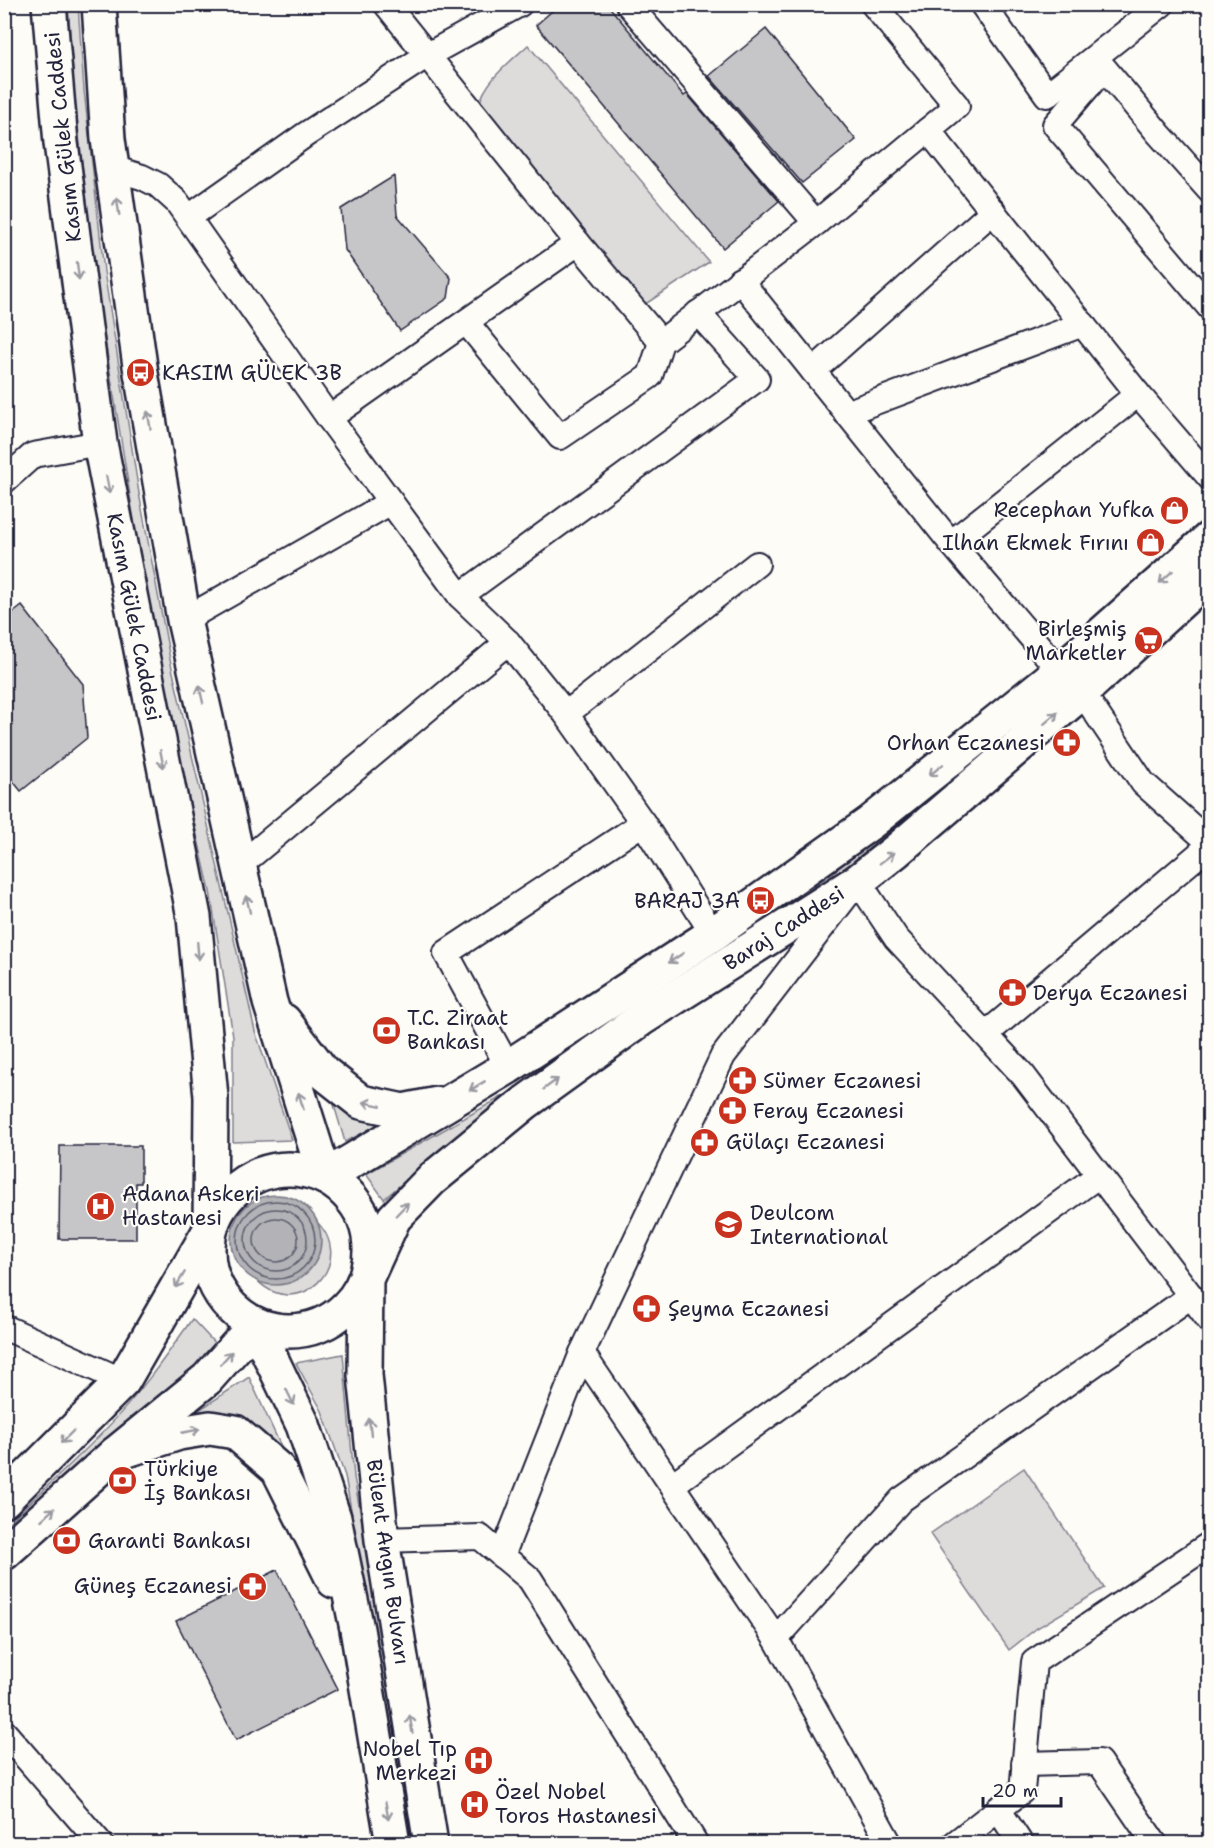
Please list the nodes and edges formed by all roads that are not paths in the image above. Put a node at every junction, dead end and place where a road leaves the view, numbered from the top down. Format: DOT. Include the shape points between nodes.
graph roads {
  1 [pos="49,4"];
  2 [pos="386,4"];
  3 [pos="520,4"];
  4 [pos="628,4"];
  5 [pos="873,4"];
  6 [pos="982,4"];
  7 [pos="1162,4"];
  8 [pos="103,7"];
  9 [pos="426,56"];
  10 [pos="928,130"];
  11 [pos="112,168"];
  12 [pos="1209,190"];
  13 [pos="993,211"];
  14 [pos="189,217"];
  15 [pos="816,223"];
  16 [pos="578,243"];
  17 [pos="740,280"];
  18 [pos="1209,308"];
  19 [pos="698,313"];
  20 [pos="465,322"];
  21 [pos="1083,324"];
  22 [pos="661,342"];
  23 [pos="813,371"];
  24 [pos="1138,394"];
  25 [pos="846,412"];
  26 [pos="329,418"];
  27 [pos="100,443"];
  28 [pos="1209,478"];
  29 [pos="4,481"];
  30 [pos="391,502"];
  31 [pos="1209,538"];
  32 [pos="951,543"];
  33 [pos="757,564"];
  34 [pos="1209,575"];
  35 [pos="460,596"];
  36 [pos="184,620"];
  37 [pos="508,642"];
  38 [pos="1071,681"];
  39 [pos="566,714"];
  40 [pos="643,823"];
  41 [pos="1209,844"];
  42 [pos="240,865"];
  43 [pos="858,881"];
  44 [pos="713,934"];
  45 [pos="270,1002"];
  46 [pos="986,1034"];
  47 [pos="508,1067"];
  48 [pos="450,1102"];
  49 [pos="1099,1174"];
  50 [pos="325,1177"];
  51 [pos="210,1230"];
  52 [pos="366,1280"];
  53 [pos="1191,1296"];
  54 [pos="1209,1321"];
  55 [pos="255,1325"];
  56 [pos="4,1328"];
  57 [pos="582,1353"];
  58 [pos="123,1381"];
  59 [pos="115,1454"];
  60 [pos="672,1485"];
  61 [pos="4,1500"];
  62 [pos="382,1540"];
  63 [pos="1209,1544"];
  64 [pos="4,1553"];
  65 [pos="502,1556"];
  66 [pos="357,1629"];
  67 [pos="776,1639"];
  68 [pos="4,1732"];
  69 [pos="1024,1764"];
  70 [pos="998,1809"];
  71 [pos="97,1842"];
  72 [pos="393,1844"];
  73 [pos="431,1844"];
  74 [pos="696,1844"];
  75 [pos="890,1844"];
  76 [pos="954,1844"];
  77 [pos="1021,1844"];
  78 [pos="1155,1844"];
  1 -- 27 [label="main road, Kasım Gülek Caddesi, one-way" via="61,143"];
  2 -- 9 [label="street"];
  3 -- 9 [label="street"];
  4 -- 15 [label="street"];
  5 -- 10 [label="street" via="957,106"];
  6 -- 7 [label="street" via="1047,95"];
  8 -- 11 [label="main road"];
  9 -- 14 [label="street"];
  9 -- 16 [label="street"];
  10 -- 13 [label="street"];
  10 -- 15 [label="street"];
  11 -- 14 [label="street" via="158,185"];
  36 -- 11 [label="main road, one-way" via="141,373"];
  12 -- 18 [label="street" via="1104,68 1055,125"];
  13 -- 21 [label="street"];
  13 -- 23 [label="street"];
  14 -- 26 [label="street"];
  15 -- 17 [label="street"];
  16 -- 20 [label="street"];
  16 -- 22 [label="street"];
  17 -- 19 [label="street"];
  17 -- 23 [label="street"];
  19 -- 22 [label="street"];
  19 -- 35 [label="street" via="758,379"];
  20 -- 22 [label="street" via="560,437 650,376"];
  20 -- 26 [label="street"];
  21 -- 24 [label="street"];
  21 -- 25 [label="street"];
  23 -- 25 [label="street"];
  24 -- 28 [label="street"];
  24 -- 32 [label="street"];
  25 -- 32 [label="street"];
  26 -- 30 [label="street"];
  27 -- 29 [label="street" via="33,455"];
  27 -- 51 [label="main road, Kasım Gülek Caddesi, one-way" via="194,917 211,1097"];
  30 -- 35 [label="street"];
  30 -- 36 [label="street"];
  31 -- 38 [label="main road, Baraj Caddesi, one-way"];
  32 -- 38 [label="street"];
  33 -- 39 [label="street"];
  34 -- 38 [label="main road, Baraj Caddesi"];
  35 -- 37 [label="street"];
  42 -- 36 [label="main road, one-way"];
  37 -- 39 [label="street"];
  37 -- 42 [label="street"];
  38 -- 41 [label="street" via="1143,783"];
  43 -- 38 [label="main road, Baraj Caddesi, one-way" via="896,851"];
  38 -- 44 [label="main road, Baraj Caddesi, one-way"];
  39 -- 40 [label="street"];
  40 -- 44 [label="street"];
  40 -- 47 [label="street" via="446,953"];
  41 -- 46 [label="street"];
  45 -- 42 [label="main road, one-way"];
  43 -- 46 [label="street" via="896,938"];
  52 -- 43 [label="main road, Baraj Caddesi, one-way" via="394,1218 432,1179 526,1102 641,1019"];
  43 -- 57 [label="street" via="723,1056"];
  44 -- 47 [label="main road, Baraj Caddesi, one-way"];
  48 -- 45 [label="main road, one-way" via="403,1111 361,1102 323,1072"];
  50 -- 45 [label="main road, one-way"];
  46 -- 49 [label="street" via="1023,1075"];
  47 -- 48 [label="main road, Baraj Caddesi, one-way"];
  48 -- 50 [label="main road, Baraj Caddesi"];
  49 -- 53 [label="street"];
  49 -- 60 [label="street"];
  50 -- 51 [label="main road" via="292,1168 266,1171 234,1190 221,1204"];
  50 -- 52 [label="main road" via="357,1204 368,1228 372,1254"];
  51 -- 55 [label="main road" via="208,1258 215,1286 232,1309"];
  51 -- 58 [label="main road, one-way"];
  52 -- 55 [label="main road" via="354,1302 335,1319 311,1330 283,1332"];
  62 -- 52 [label="main road, Bülent Angın Bulvarı, one-way" via="365,1375"];
  53 -- 54 [label="street"];
  53 -- 67 [label="street" via="901,1500"];
  59 -- 55 [label="main road, one-way" via="207,1379"];
  55 -- 66 [label="main road, Bülent Angın Bulvarı, one-way" via="303,1425 331,1508"];
  56 -- 58 [label="street"];
  57 -- 60 [label="street"];
  57 -- 65 [label="street"];
  58 -- 61 [label="main road, one-way"];
  64 -- 59 [label="main road, one-way"];
  59 -- 66 [label="main road, one-way" via="189,1431 210,1428 235,1432 278,1469"];
  60 -- 67 [label="street"];
  62 -- 65 [label="street" via="480,1537"];
  73 -- 62 [label="main road, Bülent Angın Bulvarı, one-way"];
  63 -- 69 [label="street" via="1034,1662"];
  65 -- 74 [label="street" via="530,1579"];
  66 -- 72 [label="main road, Bülent Angın Bulvarı, one-way"];
  67 -- 75 [label="street"];
  68 -- 71 [label="street"];
  69 -- 70 [label="street" via="1022,1791"];
  69 -- 78 [label="street" via="1099,1762"];
  70 -- 76 [label="street"];
  70 -- 77 [label="street"];
}
